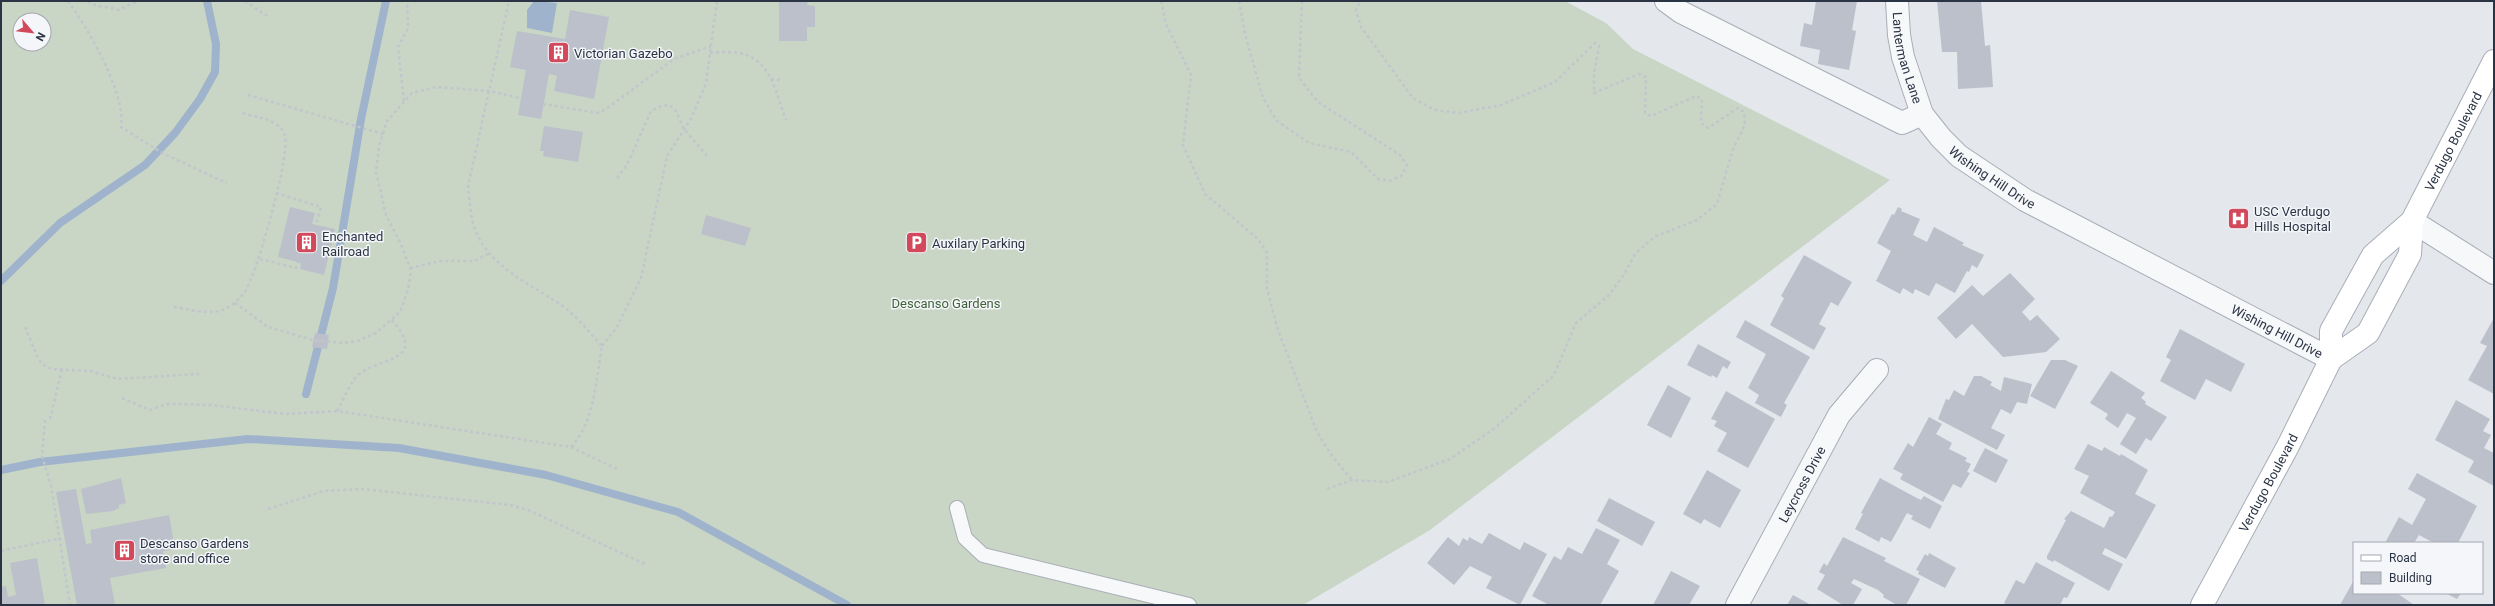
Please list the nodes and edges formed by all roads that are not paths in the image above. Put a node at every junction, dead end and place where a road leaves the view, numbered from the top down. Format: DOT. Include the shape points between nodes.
graph roads {
  1 [pos="1666,1"];
  2 [pos="1898,1"];
  3 [pos="2494,61"];
  4 [pos="1922,114"];
  5 [pos="2412,221"];
  6 [pos="2494,273"];
  7 [pos="2331,359"];
  8 [pos="1877,370"];
  9 [pos="956,508"];
  10 [pos="1189,605"];
  11 [pos="1737,605"];
  12 [pos="2202,605"];
  1 -- 4 [label="street" via="1681,12 1902,123"];
  2 -- 4 [label="street, Lanterman Lane" via="1898,35"];
  3 -- 5 [label="main road, Verdugo Boulevard"];
  4 -- 7 [label="street, Wishing Hill Drive" via="1959,156 2025,200"];
  5 -- 6 [label="street"];
  5 -- 7 [label="main road, Verdugo Boulevard" via="2372,255 2331,331"];
  5 -- 7 [label="main road, Verdugo Boulevard" via="2410,254 2368,333"];
  7 -- 12 [label="main road, Verdugo Boulevard" via="2288,446"];
  8 -- 11 [label="street, Leycross Drive" via="1839,416"];
  9 -- 10 [label="lane" via="965,538 983,555"];
}
